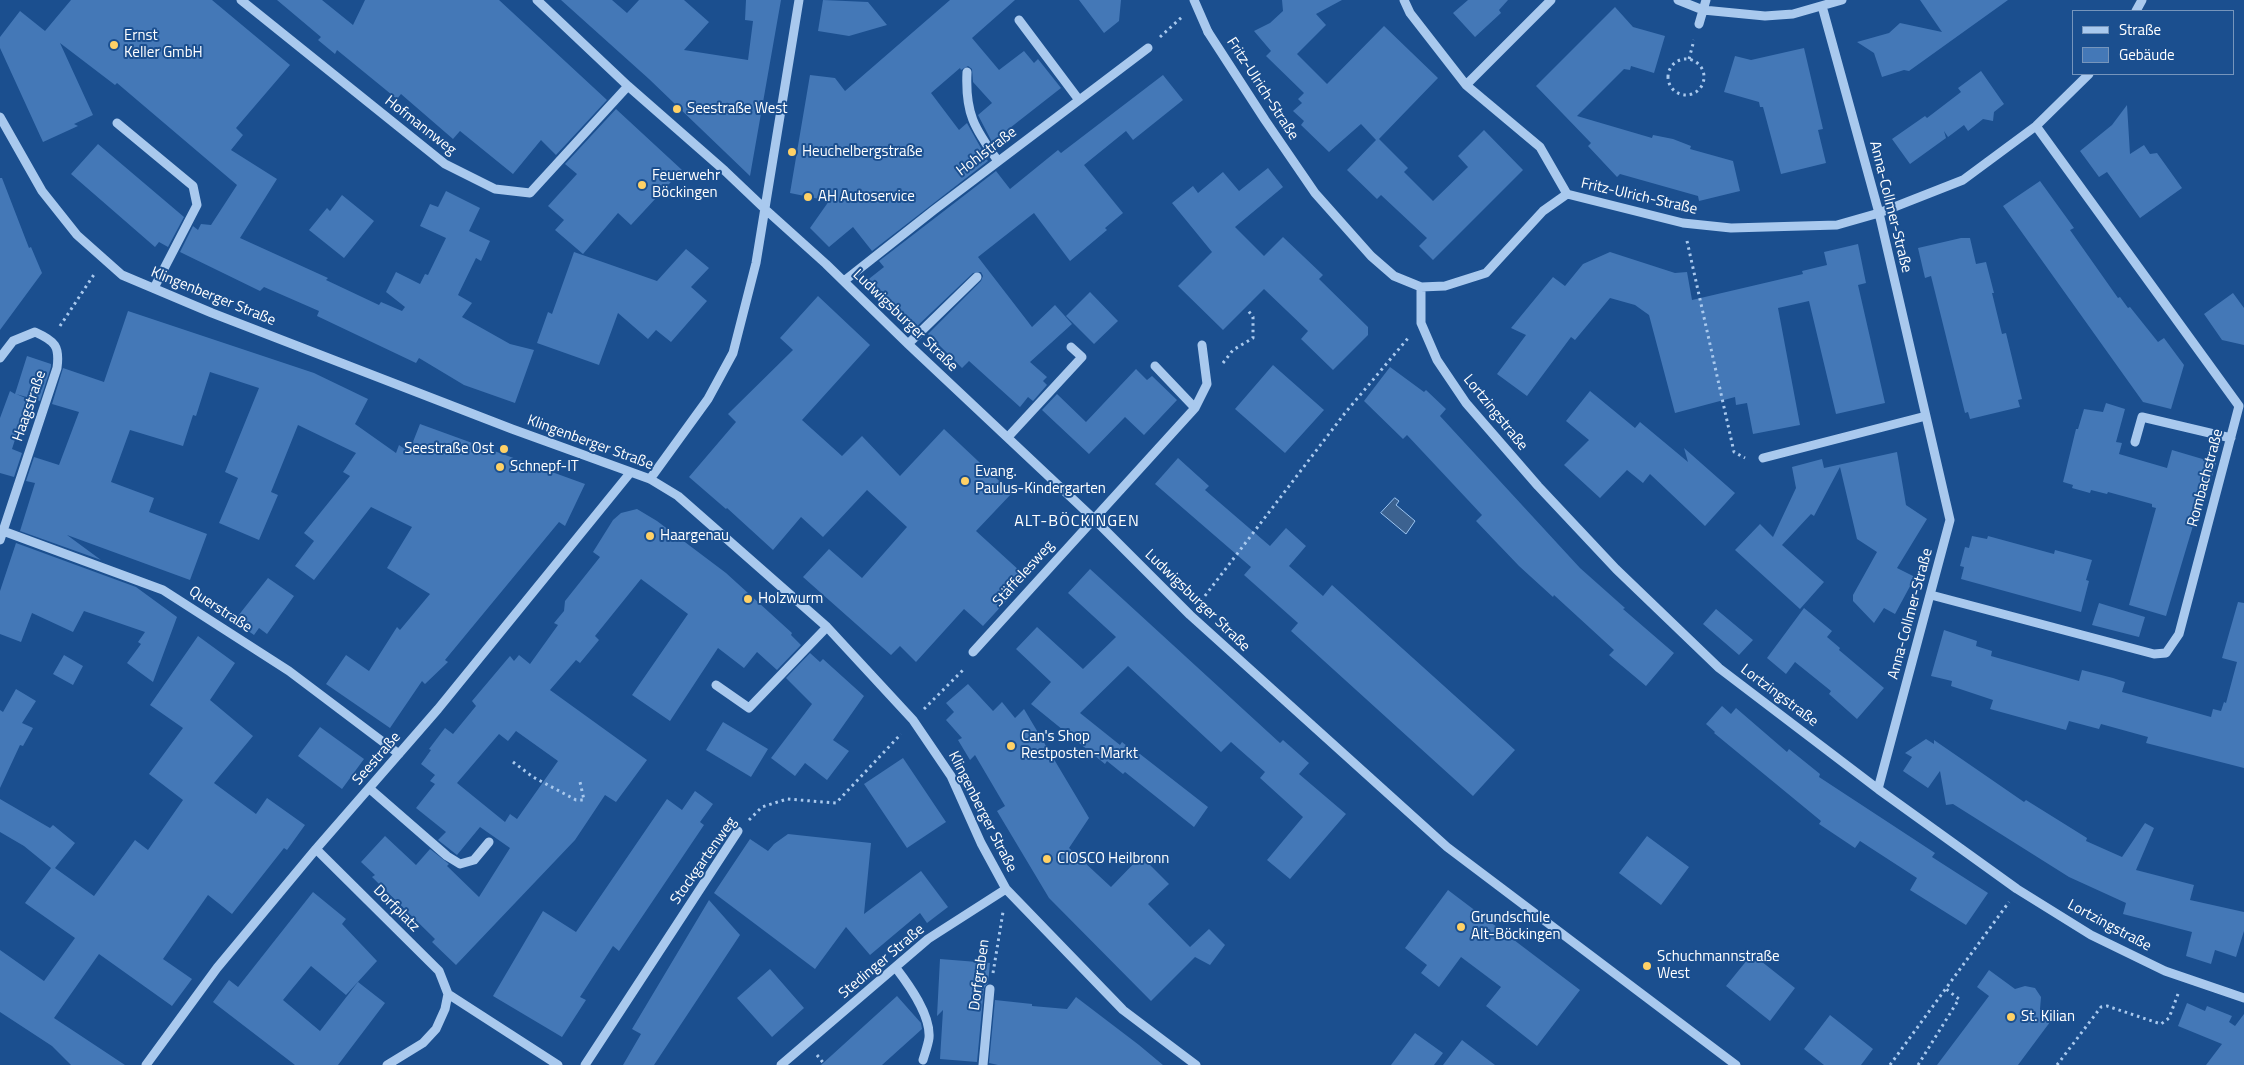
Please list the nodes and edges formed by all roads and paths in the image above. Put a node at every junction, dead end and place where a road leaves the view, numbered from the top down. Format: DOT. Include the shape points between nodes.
graph roads {
  1 [pos="241,0"];
  2 [pos="537,0"];
  3 [pos="800,0"];
  4 [pos="1194,0"];
  5 [pos="1404,0"];
  6 [pos="1552,0"];
  7 [pos="1678,0"];
  8 [pos="1706,0"];
  9 [pos="1842,0"];
  10 [pos="1822,6"];
  11 [pos="1703,10"];
  12 [pos="1187,12"];
  13 [pos="1019,20"];
  14 [pos="1699,24"];
  15 [pos="1148,48"];
  16 [pos="1689,59"];
  17 [pos="967,72"];
  18 [pos="2088,75"];
  19 [pos="1466,85"];
  20 [pos="628,86"];
  21 [pos="1079,100"];
  22 [pos="0,117"];
  23 [pos="116,123"];
  24 [pos="2036,126"];
  25 [pos="998,161"];
  26 [pos="1567,194"];
  27 [pos="766,210"];
  28 [pos="1879,213"];
  29 [pos="1683,224"];
  30 [pos="104,260"];
  31 [pos="977,277"];
  32 [pos="844,281"];
  33 [pos="1421,287"];
  34 [pos="154,288"];
  35 [pos="1247,310"];
  36 [pos="1421,323"];
  37 [pos="51,339"];
  38 [pos="908,344"];
  39 [pos="1202,345"];
  40 [pos="1071,348"];
  41 [pos="0,358"];
  42 [pos="1154,366"];
  43 [pos="1208,384"];
  44 [pos="2241,407"];
  45 [pos="1195,408"];
  46 [pos="1926,416"];
  47 [pos="1008,437"];
  48 [pos="2230,438"];
  49 [pos="2135,442"];
  50 [pos="1763,458"];
  51 [pos="630,473"];
  52 [pos="650,479"];
  53 [pos="1093,518"];
  54 [pos="1,536"];
  55 [pos="1931,595"];
  56 [pos="1190,615"];
  57 [pos="827,627"];
  58 [pos="973,652"];
  59 [pos="716,685"];
  60 [pos="913,720"];
  61 [pos="399,754"];
  62 [pos="513,762"];
  63 [pos="580,782"];
  64 [pos="1878,788"];
  65 [pos="370,789"];
  66 [pos="738,831"];
  67 [pos="489,842"];
  68 [pos="316,849"];
  69 [pos="1006,889"];
  70 [pos="2008,904"];
  71 [pos="896,968"];
  72 [pos="2185,978"];
  73 [pos="990,989"];
  74 [pos="1946,990"];
  75 [pos="448,994"];
  76 [pos="2244,998"];
  77 [pos="923,1060"];
  78 [pos="146,1065"];
  79 [pos="387,1065"];
  80 [pos="558,1065"];
  81 [pos="585,1065"];
  82 [pos="781,1065"];
  83 [pos="983,1065"];
  84 [pos="1196,1065"];
  85 [pos="1736,1065"];
  86 [pos="1890,1065"];
  87 [pos="1918,1065"];
  88 [pos="2057,1065"];
  1 -- 20 [label="street, Hofmannweg" via="445,164 495,188 530,193"];
  2 -- 20 [label="street, Ludwigsburger Straße"];
  3 -- 27 [label="street"];
  4 -- 33 [label="street, Fritz-Ulrich-Straße, bridge" via="1208,32 1316,193 1371,256 1394,276"];
  5 -- 19 [label="street" via="1410,13"];
  6 -- 19 [label="street"];
  7 -- 11 [label="street"];
  8 -- 11 [label="street"];
  9 -- 10 [label="street"];
  10 -- 11 [label="street" via="1793,14 1765,16"];
  10 -- 28 [label="street, Anna-Collmer-Straße"];
  11 -- 14 [label="street"];
  12 -- 15 [label="path"];
  13 -- 21 [label="street"];
  15 -- 21 [label="street, Hohlstraße"];
  16 -- 16 [label="path" via="1698,62 1704,70 1704,80 1699,90 1681,96 1669,82 1670,69 1677,61"];
  17 -- 25 [label="street" via="966,96 973,122"];
  18 -- 24 [label="street, Fritz-Ulrich-Straße"];
  19 -- 26 [label="street" via="1540,147"];
  20 -- 27 [label="street, Ludwigsburger Straße"];
  21 -- 25 [label="street, Hohlstraße"];
  22 -- 30 [label="street, Klingenberger Straße" via="42,191 77,235"];
  23 -- 34 [label="street" via="193,186 196,205"];
  24 -- 28 [label="street, Fritz-Ulrich-Straße" via="1963,180"];
  24 -- 44 [label="street, Rombachstraße"];
  25 -- 32 [label="street, Hohlstraße"];
  26 -- 29 [label="street, Fritz-Ulrich-Straße"];
  26 -- 33 [label="street, Fritz-Ulrich-Straße" via="1543,212 1486,273 1445,286"];
  27 -- 32 [label="street, Ludwigsburger Straße"];
  27 -- 52 [label="street" via="733,353 708,399"];
  28 -- 29 [label="street, Fritz-Ulrich-Straße" via="1836,225 1731,228"];
  28 -- 46 [label="street, Anna-Collmer-Straße"];
  29 -- 50 [label="path" via="1734,452 1749,460"];
  30 -- 34 [label="street, Klingenberger Straße" via="122,275"];
  30 -- 37 [label="path"];
  31 -- 38 [label="street"];
  32 -- 38 [label="street, Ludwigsburger Straße"];
  33 -- 36 [label="street, Lortzingstraße"];
  34 -- 51 [label="street, Klingenberger Straße"];
  35 -- 43 [label="path" via="1253,317 1253,338 1233,350"];
  36 -- 56 [label="path" via="1345,413"];
  36 -- 64 [label="street, Lortzingstraße" via="1438,360 1466,403 1616,569 1719,668"];
  37 -- 41 [label="street" via="35,332 13,340"];
  37 -- 54 [label="street, Haagstraße" via="59,353 57,368"];
  38 -- 47 [label="street, Ludwigsburger Straße"];
  39 -- 43 [label="street"];
  40 -- 47 [label="street" via="1082,358"];
  42 -- 45 [label="street"];
  43 -- 45 [label="street, Stäffelesweg"];
  44 -- 48 [label="street, Rombachstraße"];
  45 -- 53 [label="street, Stäffelesweg"];
  46 -- 50 [label="street"];
  46 -- 55 [label="street, Anna-Collmer-Straße" via="1950,520"];
  47 -- 53 [label="street, Ludwigsburger Straße"];
  48 -- 49 [label="street" via="2142,417"];
  48 -- 55 [label="street, Rombachstraße" via="2179,634 2166,653 2154,654"];
  51 -- 52 [label="street, Klingenberger Straße"];
  51 -- 61 [label="street, Seestraße"];
  52 -- 57 [label="street, Klingenberger Straße" via="678,496"];
  53 -- 56 [label="street, Ludwigsburger Straße"];
  53 -- 58 [label="street, Stäffelesweg"];
  54 -- 61 [label="street, Querstraße" via="163,590 289,671"];
  55 -- 64 [label="street, Anna-Collmer-Straße"];
  56 -- 85 [label="street, Ludwigsburger Straße" via="1448,847"];
  57 -- 59 [label="street" via="749,708"];
  57 -- 60 [label="street, Klingenberger Straße"];
  58 -- 60 [label="path" via="972,661"];
  60 -- 66 [label="path, Stockgartenweg" via="836,802 787,799 762,807"];
  60 -- 69 [label="street, Klingenberger Straße" via="951,776"];
  61 -- 65 [label="street, Seestraße"];
  62 -- 63 [label="path" via="533,777 576,800 584,800"];
  64 -- 72 [label="street, Lortzingstraße" via="2018,889 2091,935"];
  65 -- 67 [label="street" via="460,864 474,860"];
  65 -- 68 [label="street, Seestraße"];
  66 -- 81 [label="street, Stockgartenweg"];
  68 -- 75 [label="street, Dorfplatz" via="439,971"];
  68 -- 78 [label="street, Seestraße" via="217,968"];
  69 -- 71 [label="street, Stedinger Straße" via="928,939"];
  69 -- 73 [label="path, Dorfgraben"];
  69 -- 84 [label="street, Klingenberger Straße" via="1123,1010"];
  70 -- 74 [label="path"];
  71 -- 77 [label="street" via="913,990 924,1013 929,1036"];
  71 -- 82 [label="street, Stedinger Straße"];
  72 -- 76 [label="street, Lortzingstraße"];
  72 -- 88 [label="path" via="2169,1018 2161,1024 2106,1006 2100,1007"];
  73 -- 83 [label="street, Dorfgraben"];
  74 -- 86 [label="path"];
  74 -- 87 [label="path" via="1959,998"];
  75 -- 79 [label="street" via="436,1029 423,1043"];
  75 -- 80 [label="street"];
}
